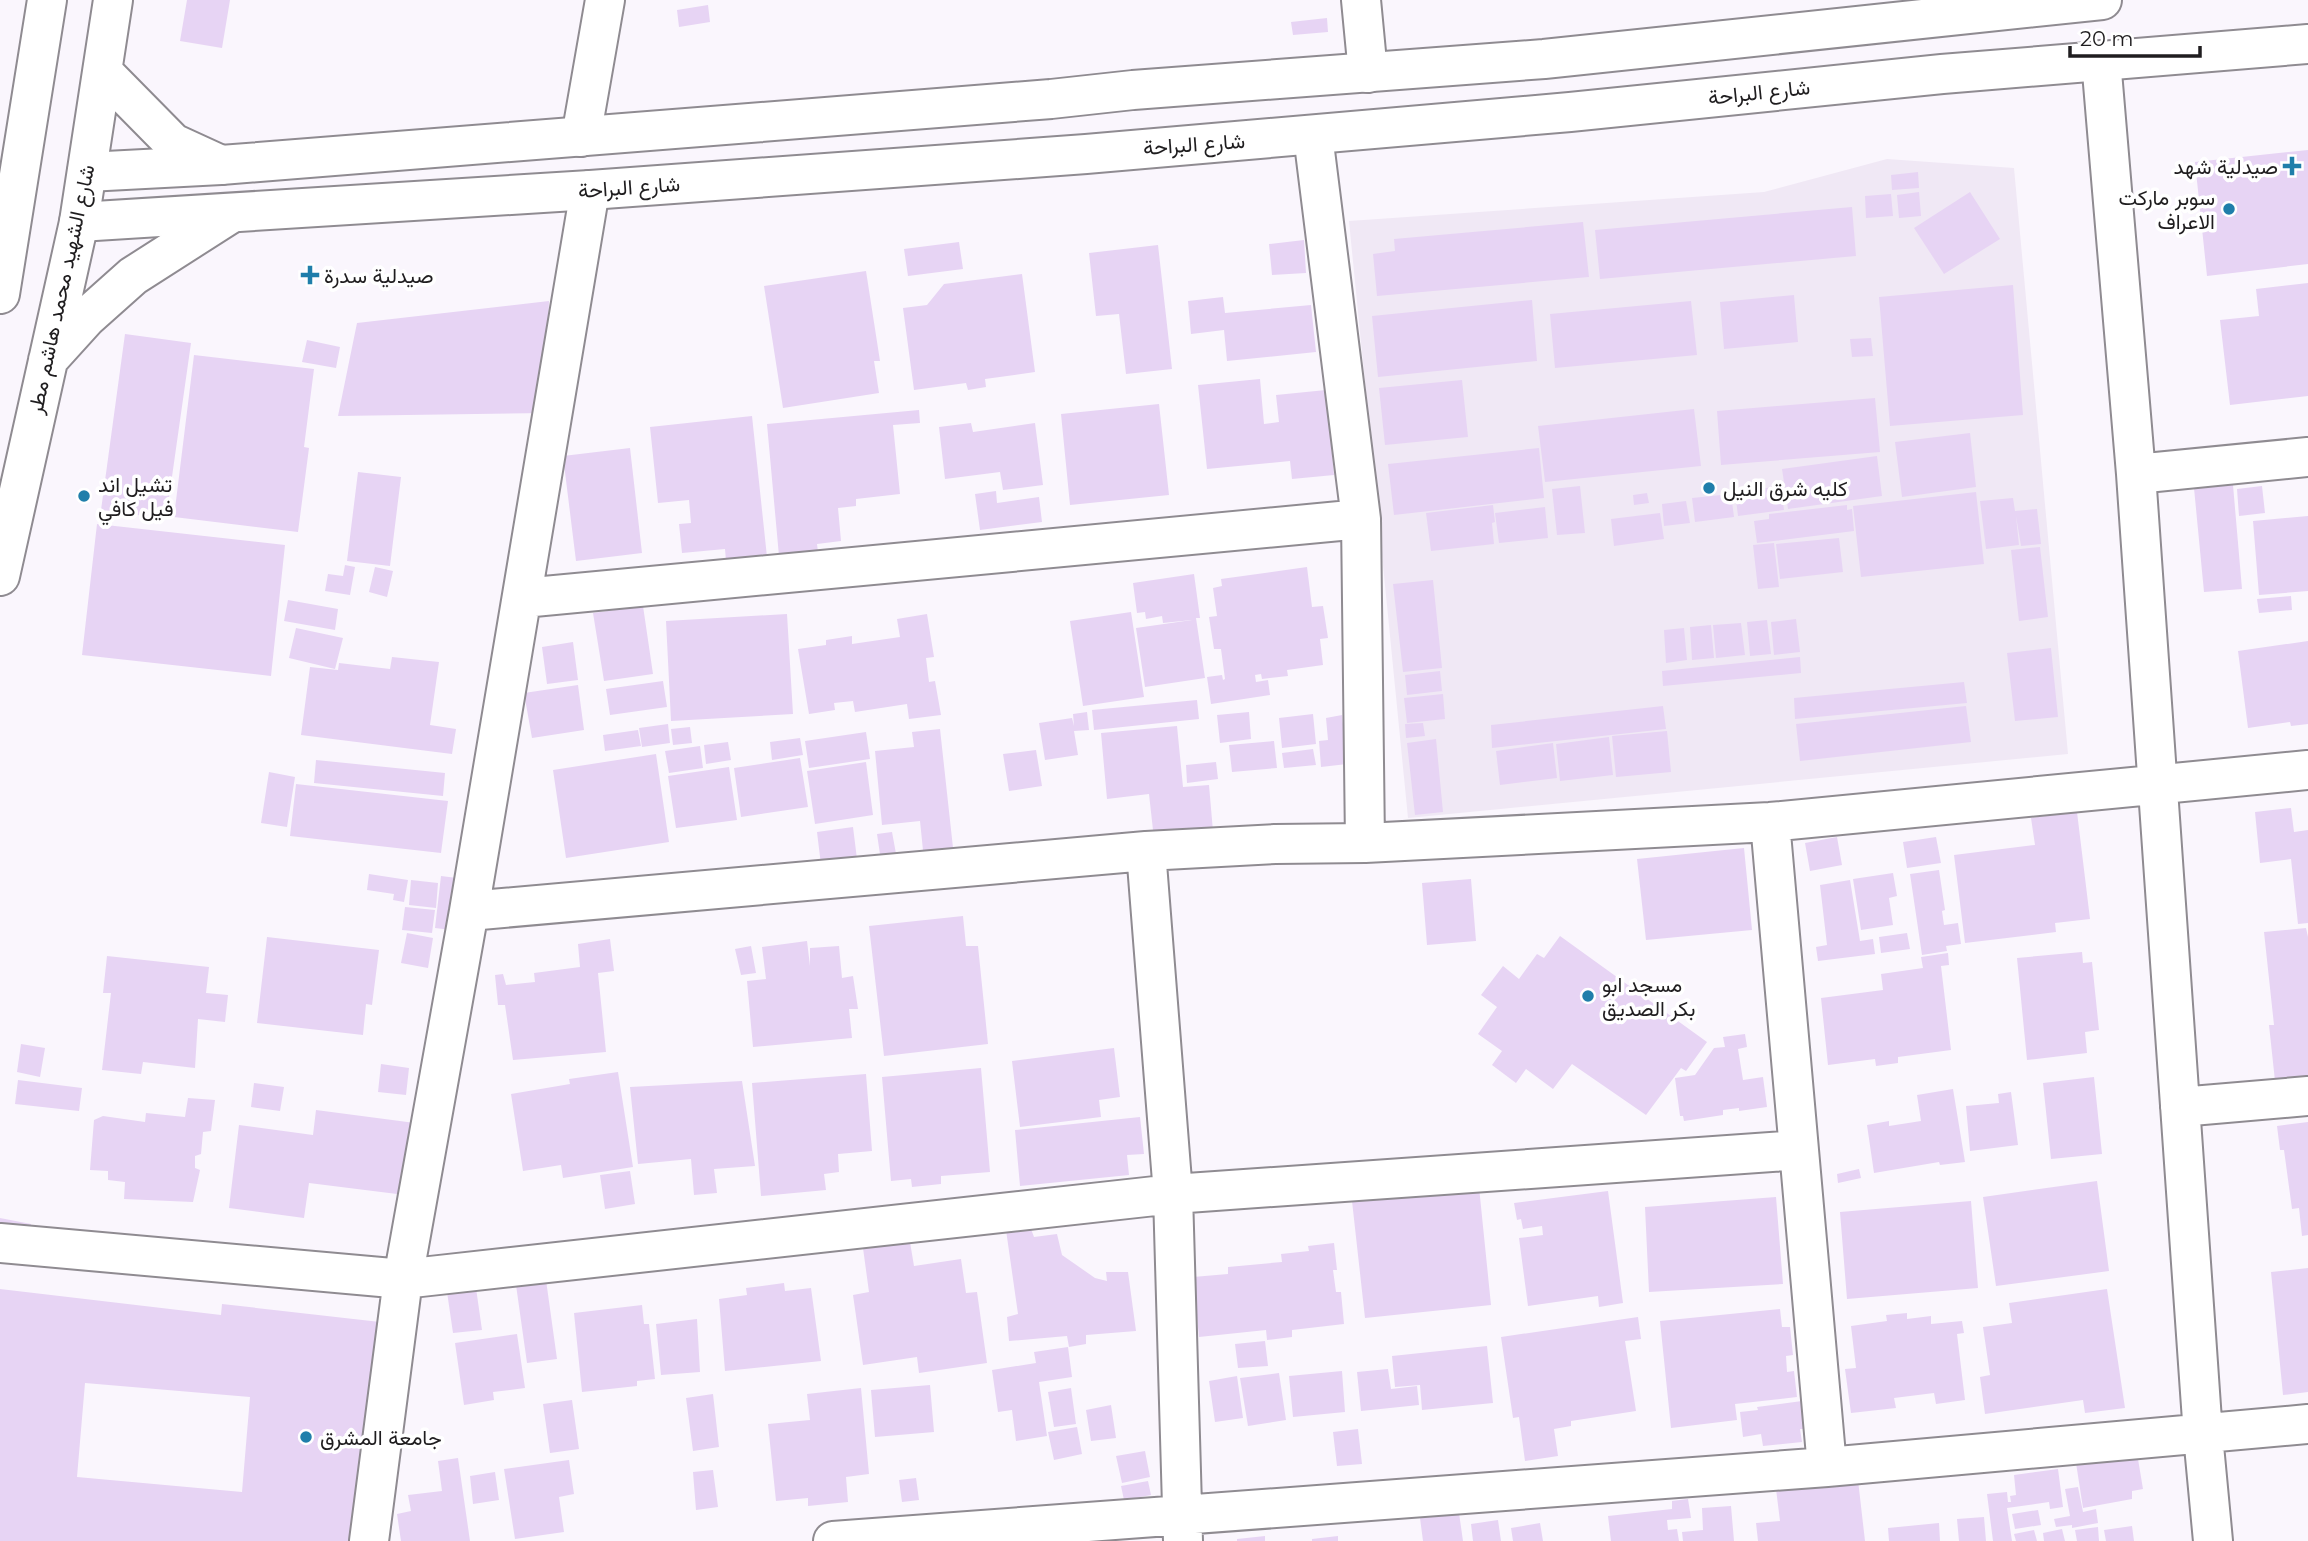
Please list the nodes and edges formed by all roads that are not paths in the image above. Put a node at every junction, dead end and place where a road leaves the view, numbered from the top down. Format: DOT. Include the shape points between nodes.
graph roads {
  1 [pos="47,0"];
  2 [pos="113,0"];
  3 [pos="605,0"];
  4 [pos="1361,0"];
  5 [pos="2102,0"];
  6 [pos="2308,44"];
  7 [pos="2101,60"];
  8 [pos="103,72"];
  9 [pos="1368,73"];
  10 [pos="1313,135"];
  11 [pos="581,137"];
  12 [pos="221,165"];
  13 [pos="87,172"];
  14 [pos="590,190"];
  15 [pos="230,214"];
  16 [pos="79,222"];
  17 [pos="0,294"];
  18 [pos="48,360"];
  19 [pos="2308,457"];
  20 [pos="2136,474"];
  21 [pos="1361,519"];
  22 [pos="0,576"];
  23 [pos="523,598"];
  24 [pos="2308,770"];
  25 [pos="2158,785"];
  26 [pos="1770,822"];
  27 [pos="1365,843"];
  28 [pos="1146,851"];
  29 [pos="469,911"];
  30 [pos="2308,1096"];
  31 [pos="2180,1107"];
  32 [pos="1799,1150"];
  33 [pos="1174,1194"];
  34 [pos="0,1243"];
  35 [pos="403,1279"];
  36 [pos="2308,1424"];
  37 [pos="2203,1435"];
  38 [pos="1827,1468"];
  39 [pos="1182,1527"];
  40 [pos="369,1541"];
  41 [pos="833,1541"];
  42 [pos="2213,1541"];
  1 -- 17 [label="street"];
  2 -- 8 [label="street, شارع الشهيد محمد هاشم مطر"];
  3 -- 11 [label="street"];
  4 -- 9 [label="street"];
  5 -- 9 [label="street"];
  6 -- 7 [label="street, شارع البراحة"];
  7 -- 10 [label="street, شارع البراحة"];
  7 -- 20 [label="street"];
  8 -- 12 [label="street" via="173,143"];
  8 -- 13 [label="street, شارع الشهيد محمد هاشم مطر"];
  9 -- 11 [label="street"];
  10 -- 14 [label="street, شارع البراحة"];
  10 -- 21 [label="street"];
  11 -- 12 [label="street"];
  12 -- 13 [label="street"];
  13 -- 16 [label="street, شارع الشهيد محمد هاشم مطر"];
  14 -- 15 [label="street, شارع البراحة"];
  14 -- 23 [label="street"];
  15 -- 16 [label="street, شارع البراحة"];
  15 -- 18 [label="street" via="133,276"];
  16 -- 18 [label="street, شارع الشهيد محمد هاشم مطر"];
  18 -- 22 [label="street, شارع الشهيد محمد هاشم مطر"];
  19 -- 20 [label="street"];
  20 -- 25 [label="street"];
  21 -- 23 [label="street"];
  21 -- 27 [label="street"];
  23 -- 29 [label="street"];
  24 -- 25 [label="street"];
  25 -- 26 [label="street"];
  25 -- 31 [label="street"];
  26 -- 27 [label="street"];
  26 -- 32 [label="street"];
  27 -- 28 [label="street"];
  28 -- 29 [label="street"];
  28 -- 33 [label="street"];
  29 -- 35 [label="street"];
  30 -- 31 [label="street"];
  31 -- 37 [label="street"];
  32 -- 33 [label="street"];
  32 -- 38 [label="street"];
  33 -- 35 [label="street"];
  33 -- 39 [label="street"];
  34 -- 35 [label="street"];
  35 -- 40 [label="street"];
  36 -- 37 [label="street"];
  37 -- 38 [label="street"];
  37 -- 42 [label="street"];
  38 -- 39 [label="street"];
  39 -- 41 [label="street"];
}
